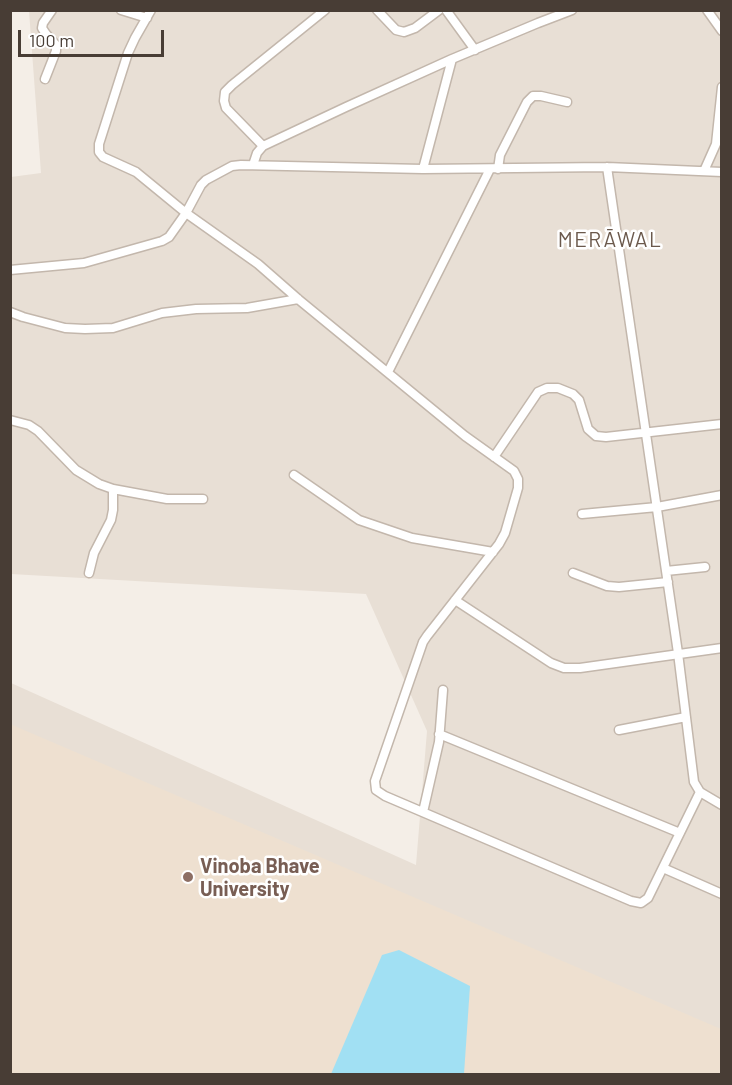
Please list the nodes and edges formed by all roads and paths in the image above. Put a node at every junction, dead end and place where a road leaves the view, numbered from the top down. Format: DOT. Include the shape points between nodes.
graph roads {
  1 [pos="52,10"];
  2 [pos="121,10"];
  3 [pos="325,10"];
  4 [pos="377,10"];
  5 [pos="439,10"];
  6 [pos="446,10"];
  7 [pos="572,10"];
  8 [pos="707,10"];
  9 [pos="149,14"];
  10 [pos="722,31"];
  11 [pos="475,50"];
  12 [pos="452,59"];
  13 [pos="45,79"];
  14 [pos="722,87"];
  15 [pos="567,102"];
  16 [pos="264,146"];
  17 [pos="253,165"];
  18 [pos="607,167"];
  19 [pos="494,169"];
  20 [pos="423,170"];
  21 [pos="704,171"];
  22 [pos="722,172"];
  23 [pos="186,213"];
  24 [pos="10,270"];
  25 [pos="298,299"];
  26 [pos="10,312"];
  27 [pos="388,372"];
  28 [pos="10,420"];
  29 [pos="722,424"];
  30 [pos="646,433"];
  31 [pos="494,457"];
  32 [pos="294,475"];
  33 [pos="113,489"];
  34 [pos="722,495"];
  35 [pos="203,500"];
  36 [pos="657,507"];
  37 [pos="582,514"];
  38 [pos="493,552"];
  39 [pos="705,567"];
  40 [pos="666,571"];
  41 [pos="89,573"];
  42 [pos="573,573"];
  43 [pos="668,582"];
  44 [pos="455,600"];
  45 [pos="722,648"];
  46 [pos="678,653"];
  47 [pos="443,690"];
  48 [pos="686,717"];
  49 [pos="618,730"];
  50 [pos="439,734"];
  51 [pos="700,792"];
  52 [pos="722,805"];
  53 [pos="423,812"];
  54 [pos="680,833"];
  55 [pos="663,868"];
  56 [pos="722,894"];
  1 -- 13 [label="street" via="42,28 56,45"];
  2 -- 9 [label="street"];
  3 -- 16 [label="street" via="225,92 226,108"];
  4 -- 5 [label="street" via="396,30 404,32"];
  6 -- 11 [label="street"];
  7 -- 11 [label="street"];
  8 -- 10 [label="street"];
  9 -- 23 [label="street" via="128,53 99,152 136,172"];
  11 -- 12 [label="street"];
  12 -- 16 [label="street"];
  12 -- 20 [label="street"];
  14 -- 21 [label="street" via="716,144"];
  15 -- 19 [label="street" via="533,96"];
  16 -- 17 [label="street"];
  17 -- 20 [label="street"];
  17 -- 23 [label="street" via="232,166 206,180"];
  18 -- 19 [label="street"];
  18 -- 21 [label="street"];
  18 -- 30 [label="street"];
  19 -- 20 [label="street"];
  19 -- 27 [label="street"];
  21 -- 22 [label="street"];
  23 -- 24 [label="street" via="162,241 84,263"];
  23 -- 25 [label="street" via="258,264"];
  25 -- 26 [label="street" via="247,308 162,313 113,328 65,328"];
  25 -- 27 [label="street"];
  27 -- 31 [label="street"];
  28 -- 33 [label="street" via="38,431 76,470"];
  29 -- 30 [label="street"];
  30 -- 31 [label="street" via="596,435 588,429 579,400 573,394 547,387 538,392"];
  30 -- 36 [label="street"];
  31 -- 38 [label="street" via="514,471 518,488 505,533"];
  32 -- 38 [label="street" via="359,520 412,538"];
  33 -- 35 [label="street" via="166,499"];
  33 -- 41 [label="street" via="111,519"];
  34 -- 36 [label="street"];
  36 -- 37 [label="street"];
  36 -- 40 [label="street"];
  38 -- 44 [label="street"];
  39 -- 40 [label="street"];
  40 -- 43 [label="street"];
  42 -- 43 [label="street" via="607,586"];
  43 -- 46 [label="street"];
  44 -- 46 [label="street" via="564,668"];
  44 -- 53 [label="street" via="423,642 375,781 376,790 385,796"];
  45 -- 46 [label="street"];
  46 -- 48 [label="street"];
  47 -- 50 [label="street"];
  48 -- 49 [label="street"];
  48 -- 51 [label="street" via="694,782"];
  50 -- 53 [label="street"];
  50 -- 54 [label="street"];
  51 -- 52 [label="street"];
  51 -- 54 [label="street"];
  53 -- 55 [label="street" via="631,901 641,903 648,898"];
  54 -- 55 [label="street"];
  55 -- 56 [label="street"];
}
